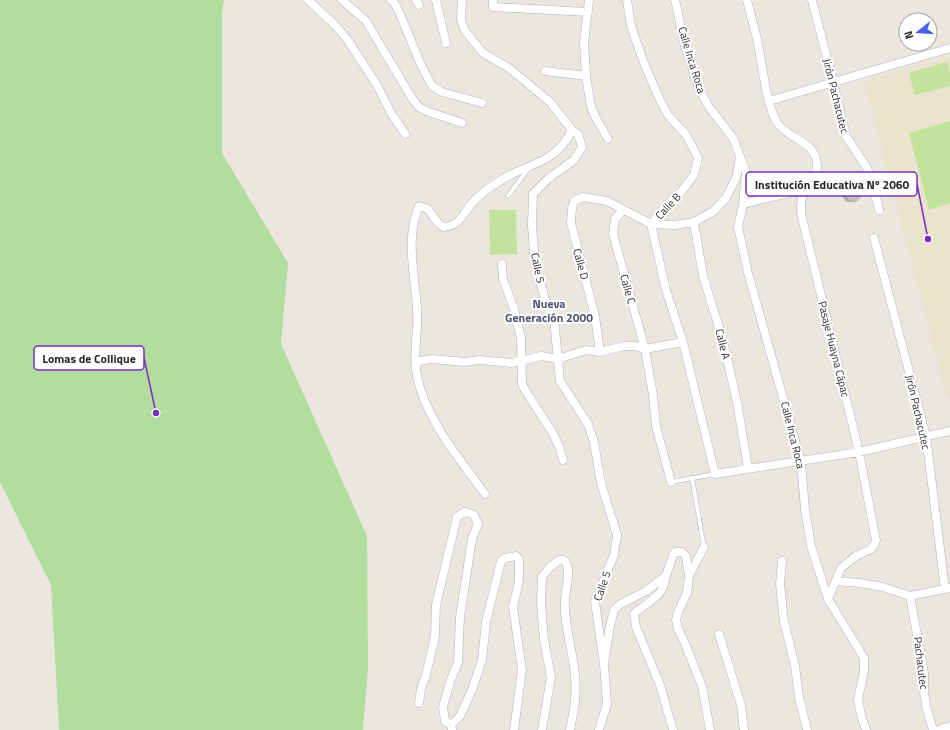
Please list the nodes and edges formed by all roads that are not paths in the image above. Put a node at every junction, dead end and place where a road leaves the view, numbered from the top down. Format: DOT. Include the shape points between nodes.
graph roads {
  1 [pos="308,0"];
  2 [pos="342,0"];
  3 [pos="390,0"];
  4 [pos="436,0"];
  5 [pos="462,0"];
  6 [pos="493,0"];
  7 [pos="589,0"];
  8 [pos="627,0"];
  9 [pos="675,0"];
  10 [pos="746,0"];
  11 [pos="812,0"];
  12 [pos="588,12"];
  13 [pos="446,43"];
  14 [pos="950,48"];
  15 [pos="545,71"];
  16 [pos="586,76"];
  17 [pos="833,82"];
  18 [pos="769,101"];
  19 [pos="482,103"];
  20 [pos="462,123"];
  21 [pos="572,130"];
  22 [pos="405,134"];
  23 [pos="608,139"];
  24 [pos="741,157"];
  25 [pos="530,167"];
  26 [pos="806,189"];
  27 [pos="508,196"];
  28 [pos="743,204"];
  29 [pos="623,210"];
  30 [pos="879,210"];
  31 [pos="694,222"];
  32 [pos="651,224"];
  33 [pos="874,238"];
  34 [pos="502,264"];
  35 [pos="683,342"];
  36 [pos="644,349"];
  37 [pos="600,352"];
  38 [pos="558,359"];
  39 [pos="522,360"];
  40 [pos="416,366"];
  41 [pos="950,431"];
  42 [pos="926,436"];
  43 [pos="859,452"];
  44 [pos="563,460"];
  45 [pos="801,462"];
  46 [pos="748,468"];
  47 [pos="715,474"];
  48 [pos="692,478"];
  49 [pos="670,482"];
  50 [pos="485,494"];
  51 [pos="704,547"];
  52 [pos="782,561"];
  53 [pos="666,576"];
  54 [pos="689,576"];
  55 [pos="836,581"];
  56 [pos="948,588"];
  57 [pos="910,596"];
  58 [pos="828,599"];
  59 [pos="719,634"];
  60 [pos="604,664"];
  61 [pos="419,703"];
  62 [pos="950,726"];
  63 [pos="452,728"];
  64 [pos="514,730"];
  65 [pos="542,730"];
  66 [pos="570,730"];
  67 [pos="599,730"];
  68 [pos="673,730"];
  69 [pos="710,730"];
  70 [pos="744,730"];
  71 [pos="807,730"];
  72 [pos="866,730"];
  73 [pos="933,730"];
  74 [pos="939,730"];
  1 -- 22 [label="street" via="347,39"];
  2 -- 20 [label="street" via="366,21 419,107"];
  3 -- 19 [label="street" via="400,14 420,65 432,86 442,92"];
  4 -- 13 [label="street"];
  5 -- 21 [label="street, Calle 5" via="461,20 465,31 483,53 509,68 550,102"];
  6 -- 12 [label="street" via="493,6"];
  7 -- 12 [label="street"];
  8 -- 32 [label="street, Calle B" via="631,26 659,98 668,115 687,136 698,158 694,175"];
  9 -- 24 [label="street, Calle Inca Roca" via="685,46 700,91 733,138"];
  10 -- 18 [label="street, Pasaje Huayna Cápac" via="757,38"];
  11 -- 17 [label="street, Jirón Pachacutec"];
  12 -- 16 [label="street" via="584,42"];
  14 -- 17 [label="street"];
  15 -- 16 [label="street"];
  16 -- 23 [label="street" via="591,107"];
  17 -- 18 [label="street"];
  17 -- 30 [label="street, Jirón Pachacutec" via="846,136 867,168"];
  18 -- 26 [label="street, Pasaje Huayna Cápac" via="778,124 803,141 814,154 817,165"];
  21 -- 25 [label="street" via="555,153"];
  21 -- 38 [label="street, Calle 5" via="578,134 582,147 574,160 549,178 533,194 535,262 545,299 554,319"];
  24 -- 28 [label="street, Calle Inca Roca" via="746,172"];
  24 -- 31 [label="street" via="736,178 726,198 714,211"];
  25 -- 27 [label="lane"];
  25 -- 40 [label="street" via="499,181 473,202 452,227 443,227 428,209 418,206 413,219 411,246 418,309"];
  26 -- 28 [label="street"];
  26 -- 43 [label="street, Pasaje Huayna Cápac" via="802,198 801,213"];
  28 -- 45 [label="street, Calle Inca Roca" via="738,227 748,273"];
  29 -- 32 [label="street"];
  29 -- 36 [label="street, Calle C" via="615,219 612,234"];
  29 -- 37 [label="street, Calle D" via="607,201 583,196 574,201 572,208 571,223 595,316"];
  31 -- 32 [label="street" via="675,225"];
  31 -- 46 [label="street, Calle A" via="703,276 722,338 737,402"];
  32 -- 35 [label="street, Calle B" via="666,290"];
  33 -- 42 [label="street, Jirón Pachacutec"];
  34 -- 39 [label="street" via="503,280 521,338"];
  35 -- 36 [label="street"];
  35 -- 47 [label="street, Calle B"];
  36 -- 37 [label="street" via="624,346"];
  36 -- 49 [label="street, Calle C" via="656,426"];
  37 -- 38 [label="street" via="586,350"];
  38 -- 39 [label="street" via="541,356"];
  38 -- 60 [label="street, Calle 5" via="560,381 588,424 594,442 601,483 617,536 614,555 595,602"];
  39 -- 40 [label="street" via="465,362 432,359 419,362"];
  39 -- 44 [label="street" via="522,385 552,432"];
  40 -- 50 [label="street" via="428,408 449,445"];
  41 -- 42 [label="street"];
  42 -- 43 [label="street"];
  42 -- 56 [label="street, Jirón Pachacutec"];
  43 -- 45 [label="street"];
  43 -- 55 [label="street, Pasaje Huayna Cápac" via="875,543 871,549 856,556 841,568"];
  45 -- 46 [label="street"];
  45 -- 58 [label="street, Calle Inca Roca" via="811,546"];
  46 -- 47 [label="street"];
  47 -- 48 [label="lane"];
  48 -- 49 [label="lane"];
  48 -- 51 [label="lane"];
  51 -- 54 [label="street"];
  52 -- 71 [label="street" via="780,584 784,621 796,666 799,696"];
  53 -- 54 [label="street" via="675,552 682,552 686,556"];
  53 -- 60 [label="street" via="646,591 616,607"];
  53 -- 68 [label="street" via="661,594 637,611 634,618 660,685"];
  54 -- 69 [label="street" via="676,620 702,686"];
  55 -- 57 [label="street" via="883,587"];
  55 -- 58 [label="street, Pasaje Huayna Cápac"];
  56 -- 57 [label="street"];
  57 -- 73 [label="street, Pachacutec" via="924,673 927,710"];
  58 -- 72 [label="street, Calle Inca Roca" via="864,658 858,699"];
  59 -- 70 [label="street" via="740,705"];
  60 -- 67 [label="street" via="607,704"];
  61 -- 63 [label="street" via="434,636 436,605 457,517 465,512 474,515 478,524 472,539 460,617 458,662 444,707 445,721"];
  62 -- 74 [label="street"];
  63 -- 64 [label="street" via="472,690 482,660 486,622 501,561 516,556 519,559 519,581 513,607 522,670"];
  65 -- 66 [label="street" via="551,677 544,640 542,577 559,560 566,563 568,574 564,601 575,675 576,704"];
}
